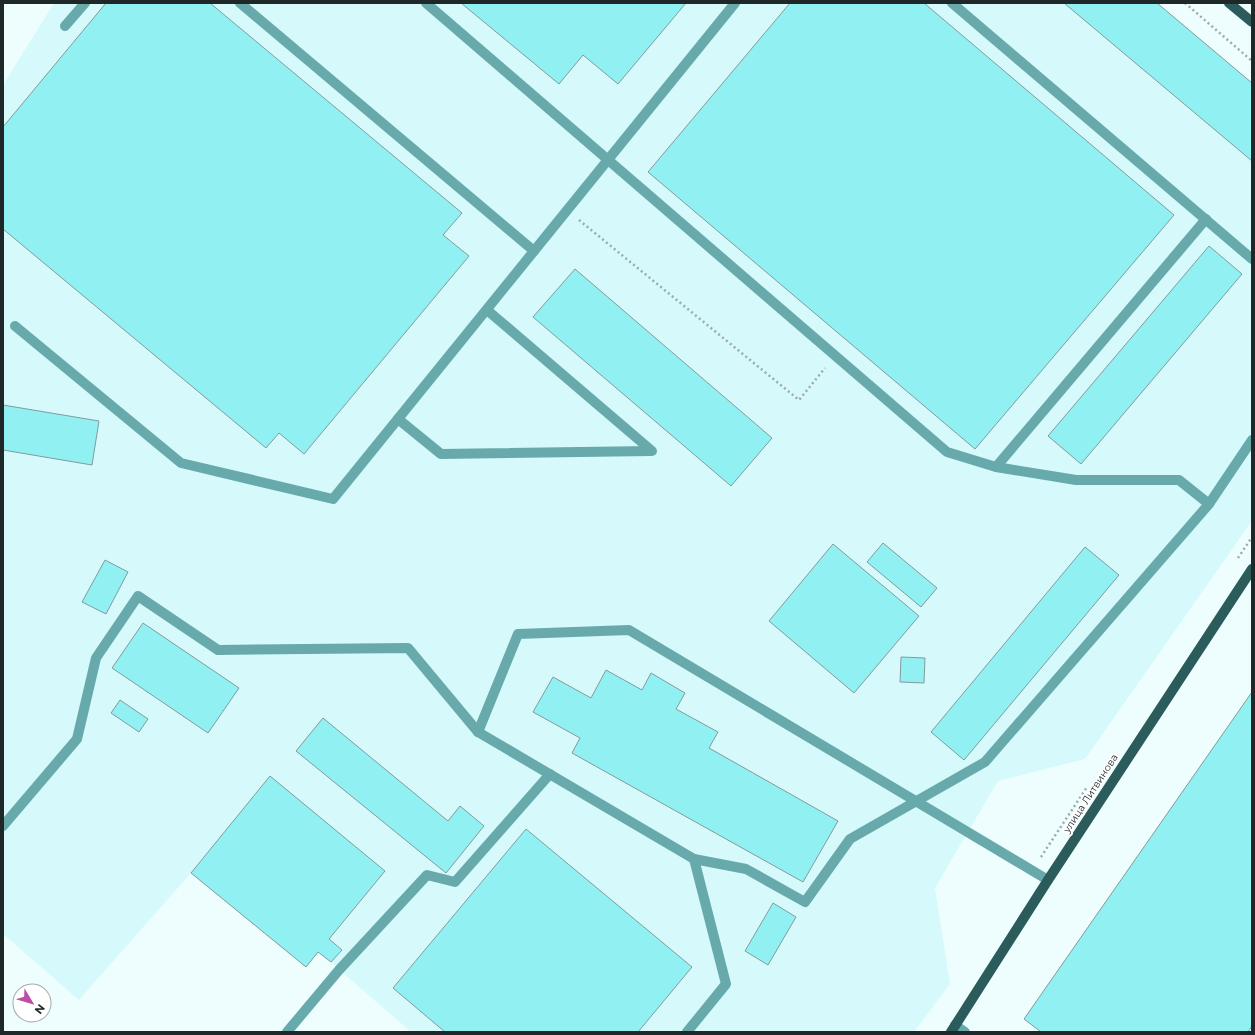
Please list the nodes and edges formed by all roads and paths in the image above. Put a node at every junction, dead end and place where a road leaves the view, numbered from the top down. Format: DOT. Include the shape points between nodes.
graph roads {
  1 [pos="85,3"];
  2 [pos="240,3"];
  3 [pos="426,3"];
  4 [pos="735,3"];
  5 [pos="952,3"];
  6 [pos="1185,3"];
  7 [pos="1229,3"];
  8 [pos="1252,22"];
  9 [pos="65,26"];
  10 [pos="1252,61"];
  11 [pos="609,159"];
  12 [pos="567,210"];
  13 [pos="1206,219"];
  14 [pos="534,251"];
  15 [pos="1252,259"];
  16 [pos="487,310"];
  17 [pos="15,326"];
  18 [pos="836,355"];
  19 [pos="398,419"];
  20 [pos="1252,440"];
  21 [pos="996,467"];
  22 [pos="1210,504"];
  23 [pos="1252,569"];
  24 [pos="478,732"];
  25 [pos="550,774"];
  26 [pos="917,801"];
  27 [pos="3,826"];
  28 [pos="694,859"];
  29 [pos="1048,880"];
  30 [pos="953,1029"];
  31 [pos="287,1032"];
  32 [pos="687,1032"];
  33 [pos="965,1032"];
  1 -- 9 [label="lane"];
  2 -- 14 [label="lane"];
  3 -- 11 [label="lane"];
  4 -- 11 [label="lane"];
  5 -- 13 [label="lane"];
  6 -- 10 [label="path"];
  7 -- 8 [label="main road"];
  11 -- 12 [label="lane"];
  11 -- 18 [label="lane"];
  12 -- 14 [label="lane"];
  12 -- 18 [label="path" via="799,400"];
  13 -- 15 [label="lane"];
  13 -- 21 [label="lane"];
  14 -- 16 [label="lane"];
  16 -- 19 [label="lane"];
  16 -- 19 [label="lane" via="652,451 441,454"];
  17 -- 19 [label="lane" via="181,463 188,465 333,499"];
  18 -- 21 [label="lane" via="947,452"];
  20 -- 22 [label="lane"];
  21 -- 22 [label="lane" via="1076,480 1179,480"];
  22 -- 26 [label="lane" via="985,762"];
  23 -- 29 [label="main road, улица Литвинова"];
  24 -- 25 [label="lane"];
  24 -- 26 [label="lane" via="518,634 629,630"];
  24 -- 27 [label="lane" via="408,648 218,650 138,596 96,658 77,739"];
  25 -- 28 [label="lane"];
  25 -- 31 [label="lane" via="455,882 427,875"];
  26 -- 28 [label="lane" via="850,839 804,902 746,869"];
  26 -- 29 [label="lane"];
  28 -- 32 [label="lane" via="726,984"];
  29 -- 30 [label="main road, улица Литвинова"];
  30 -- 33 [label="lane"];
}
